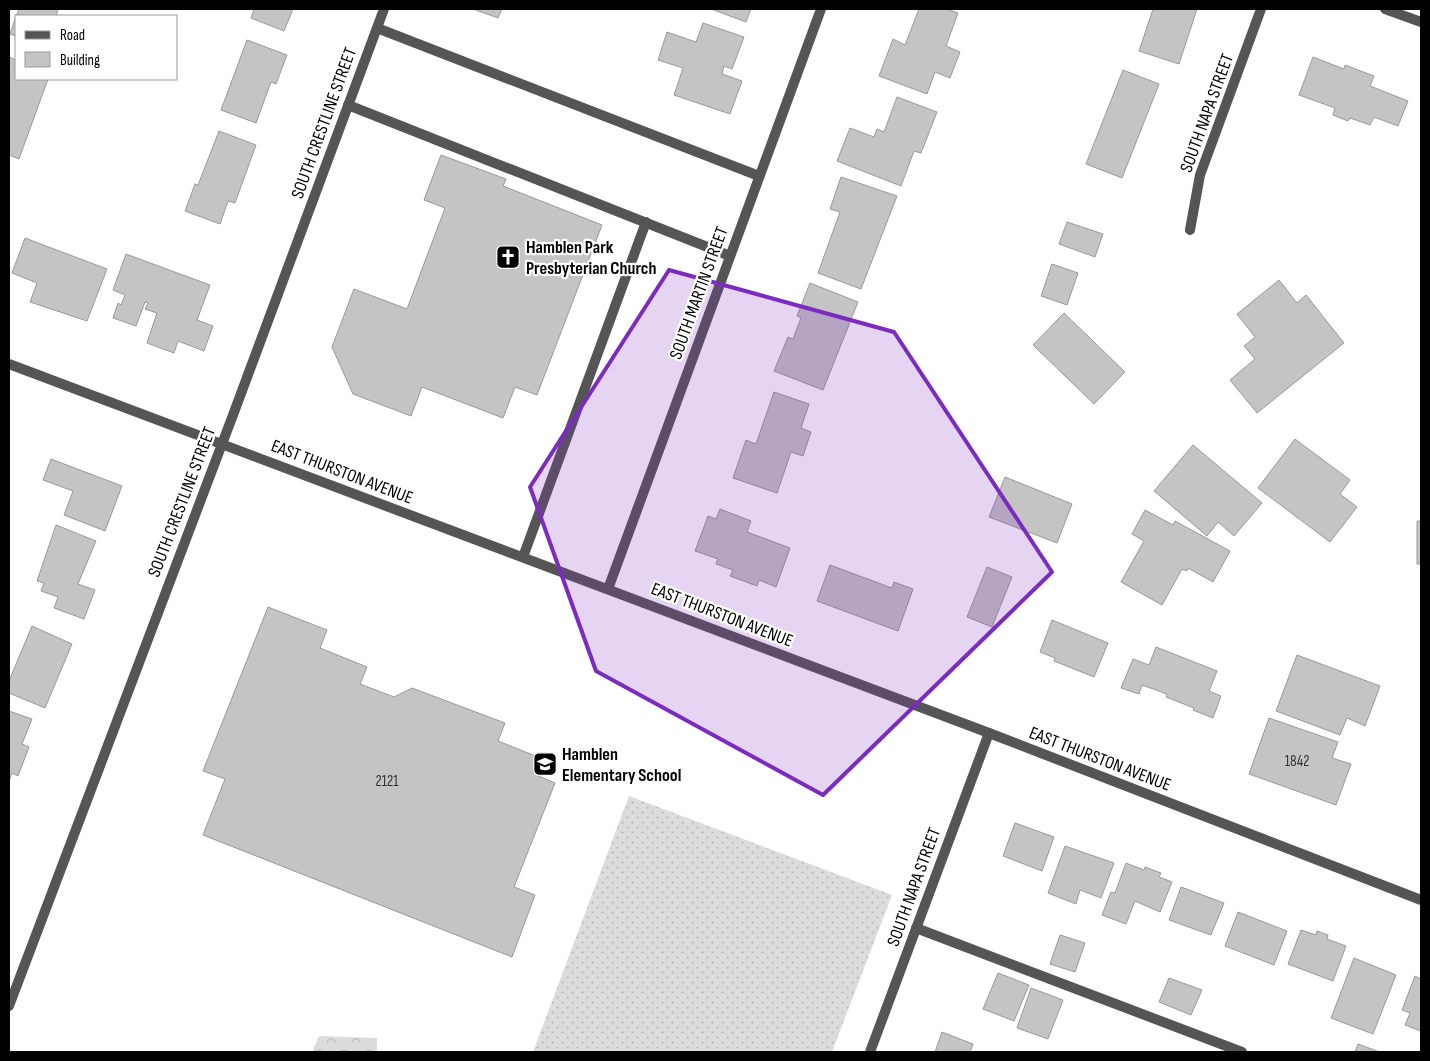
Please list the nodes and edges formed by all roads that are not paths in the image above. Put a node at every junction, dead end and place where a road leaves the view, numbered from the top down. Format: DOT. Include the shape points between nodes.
graph roads {
  1 [pos="384,9"];
  2 [pos="821,9"];
  3 [pos="1262,9"];
  4 [pos="1385,9"];
  5 [pos="1421,22"];
  6 [pos="377,28"];
  7 [pos="348,106"];
  8 [pos="759,176"];
  9 [pos="646,222"];
  10 [pos="1190,230"];
  11 [pos="730,256"];
  12 [pos="9,364"];
  13 [pos="222,444"];
  14 [pos="523,557"];
  15 [pos="608,589"];
  16 [pos="989,733"];
  17 [pos="1421,900"];
  18 [pos="916,928"];
  19 [pos="9,1006"];
  20 [pos="870,1052"];
  21 [pos="1242,1052"];
  1 -- 6 [label="street, SOUTH CRESTLINE STREET"];
  2 -- 8 [label="street, SOUTH MARTIN STREET"];
  3 -- 10 [label="street, SOUTH NAPA STREET" via="1200,175"];
  4 -- 5 [label="street"];
  6 -- 7 [label="street, SOUTH CRESTLINE STREET"];
  6 -- 8 [label="street"];
  7 -- 9 [label="street"];
  7 -- 13 [label="street, SOUTH CRESTLINE STREET"];
  8 -- 11 [label="street, SOUTH MARTIN STREET"];
  9 -- 11 [label="street"];
  9 -- 14 [label="street"];
  11 -- 15 [label="street, SOUTH MARTIN STREET"];
  12 -- 13 [label="street, EAST THURSTON AVENUE"];
  13 -- 14 [label="street, EAST THURSTON AVENUE"];
  13 -- 19 [label="street, SOUTH CRESTLINE STREET"];
  14 -- 15 [label="street, EAST THURSTON AVENUE"];
  15 -- 16 [label="street, EAST THURSTON AVENUE"];
  16 -- 17 [label="street, EAST THURSTON AVENUE"];
  16 -- 18 [label="street, SOUTH NAPA STREET"];
  18 -- 20 [label="street, SOUTH NAPA STREET"];
  18 -- 21 [label="street"];
}
